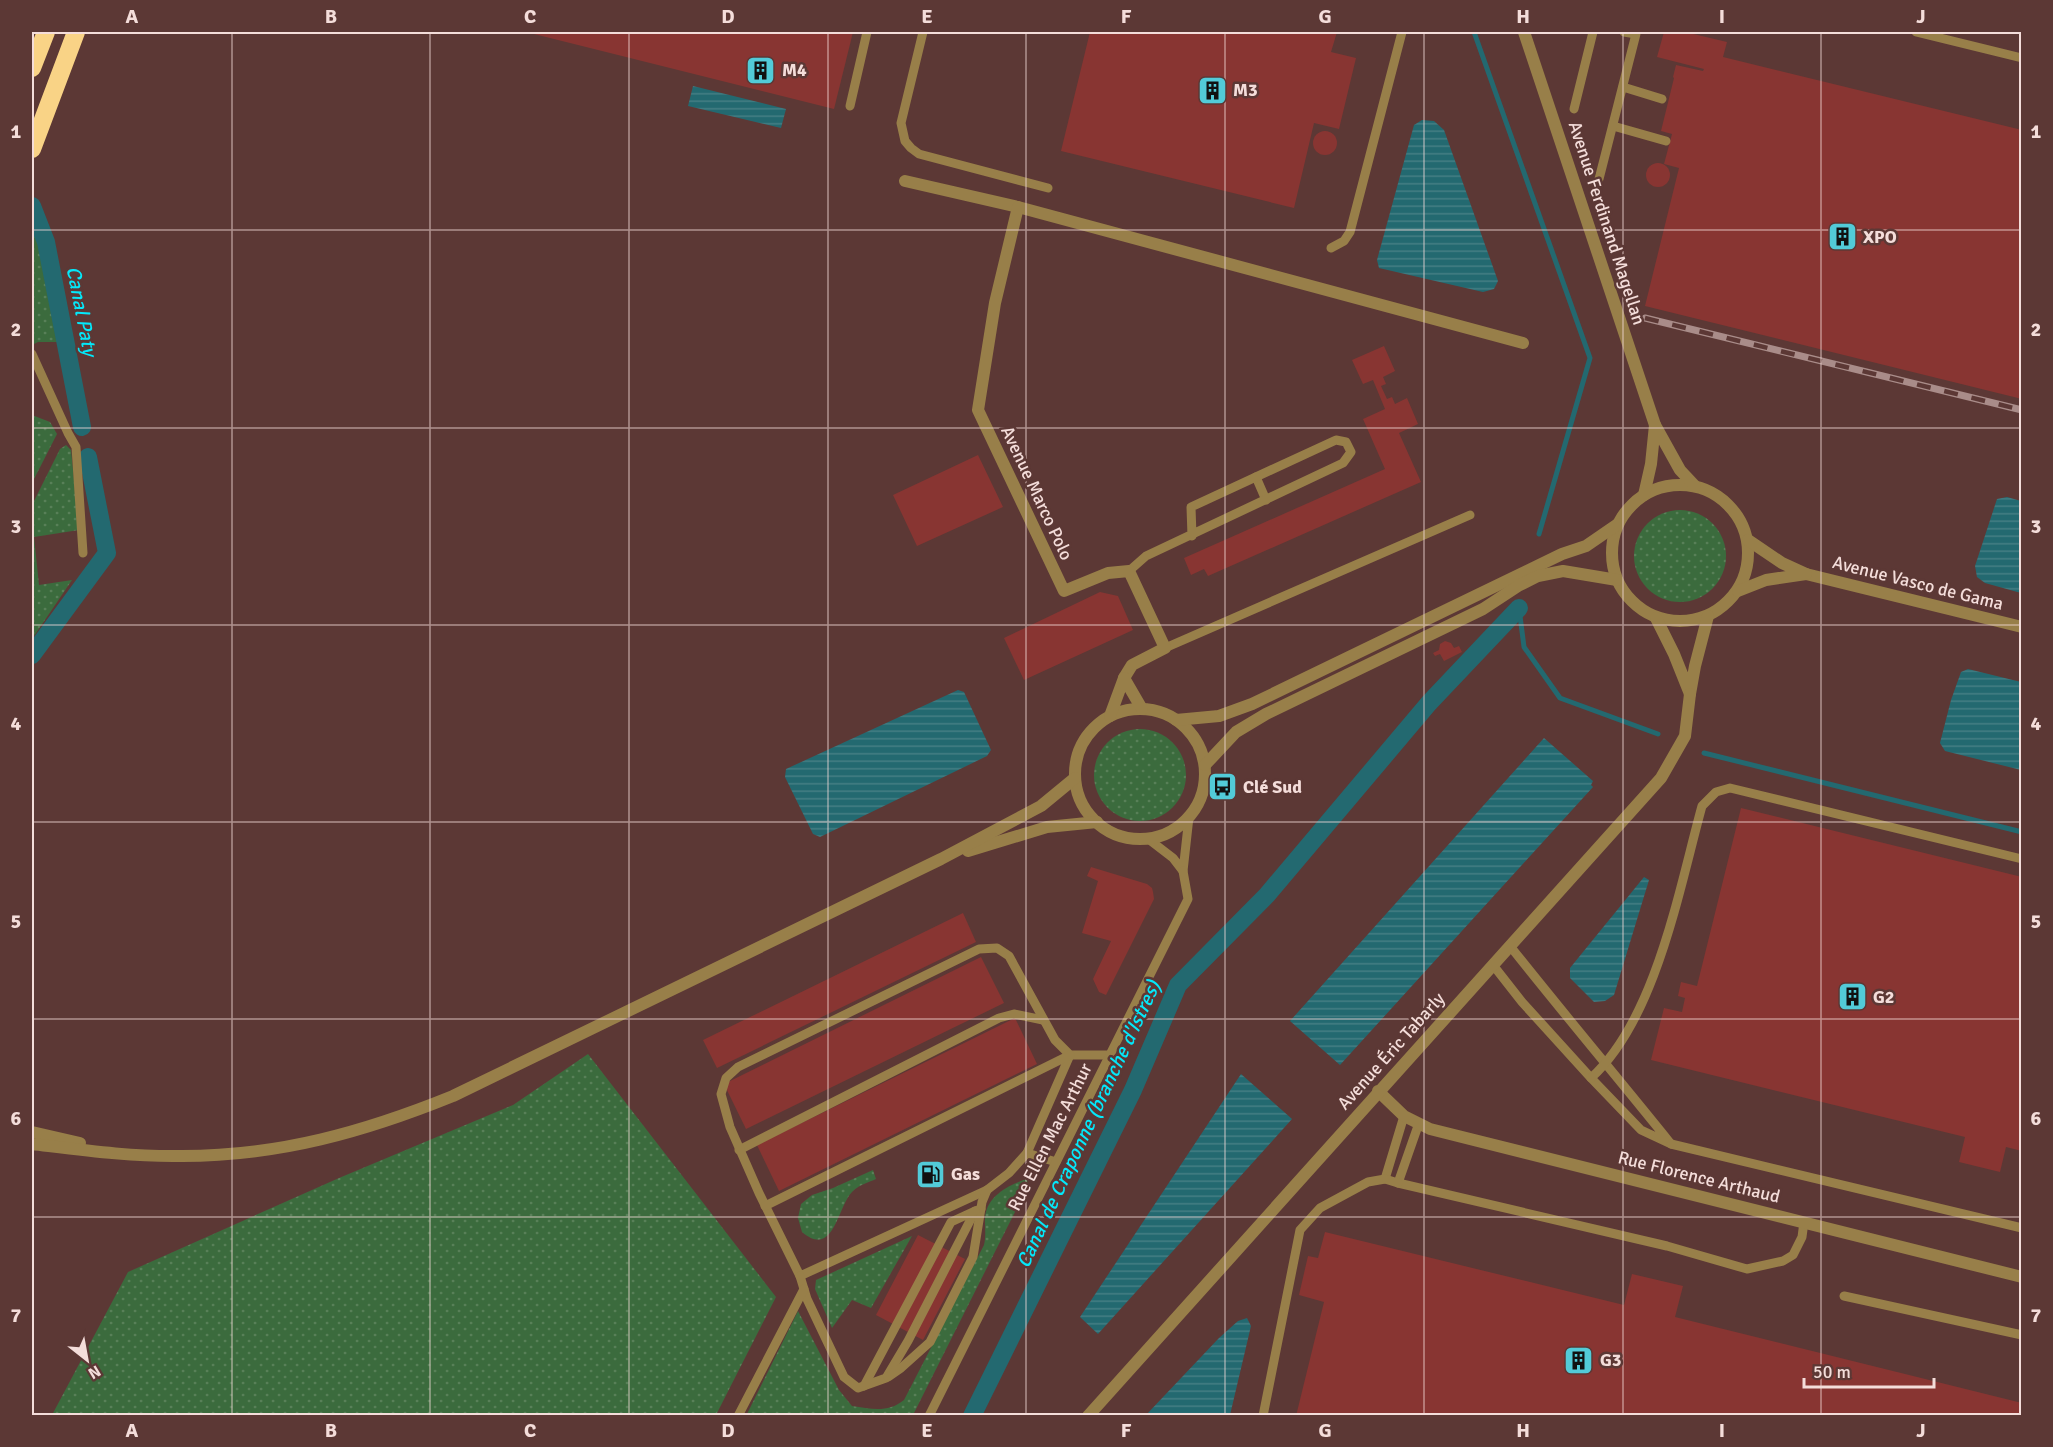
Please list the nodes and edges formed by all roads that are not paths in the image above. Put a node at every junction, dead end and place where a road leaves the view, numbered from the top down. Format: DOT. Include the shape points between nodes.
graph roads {
  1 [pos="46,32"];
  2 [pos="76,32"];
  3 [pos="867,32"];
  4 [pos="923,32"];
  5 [pos="1402,32"];
  6 [pos="1524,32"];
  7 [pos="1593,32"];
  8 [pos="1624,32"];
  9 [pos="1916,32"];
  10 [pos="2022,58"];
  11 [pos="32,68"];
  12 [pos="1623,87"];
  13 [pos="1662,99"];
  14 [pos="850,106"];
  15 [pos="1574,109"];
  16 [pos="1613,126"];
  17 [pos="1666,141"];
  18 [pos="32,149"];
  19 [pos="1599,179"];
  20 [pos="905,180"];
  21 [pos="1048,188"];
  22 [pos="1018,207"];
  23 [pos="1331,248"];
  24 [pos="1523,343"];
  25 [pos="32,354"];
  26 [pos="1655,425"];
  27 [pos="1256,477"];
  28 [pos="1695,486"];
  29 [pos="1644,495"];
  30 [pos="1266,500"];
  31 [pos="1470,514"];
  32 [pos="1618,524"];
  33 [pos="1192,536"];
  34 [pos="1748,540"];
  35 [pos="83,552"];
  36 [pos="1129,571"];
  37 [pos="1806,574"];
  38 [pos="1617,580"];
  39 [pos="1738,591"];
  40 [pos="1708,616"];
  41 [pos="1656,618"];
  42 [pos="2022,627"];
  43 [pos="1165,648"];
  44 [pos="1124,678"];
  45 [pos="1690,694"];
  46 [pos="1142,709"];
  47 [pos="1110,717"];
  48 [pos="1176,720"];
  49 [pos="1204,765"];
  50 [pos="1075,778"];
  51 [pos="1189,817"];
  52 [pos="1097,822"];
  53 [pos="1147,838"];
  54 [pos="940,859"];
  55 [pos="2022,859"];
  56 [pos="1183,871"];
  57 [pos="1510,946"];
  58 [pos="1493,965"];
  59 [pos="1043,1020"];
  60 [pos="1070,1055"];
  61 [pos="1110,1055"];
  62 [pos="1607,1064"];
  63 [pos="1591,1078"];
  64 [pos="1378,1091"];
  65 [pos="1404,1116"];
  66 [pos="1419,1123"];
  67 [pos="32,1132"];
  68 [pos="32,1144"];
  69 [pos="1671,1144"];
  70 [pos="739,1150"];
  71 [pos="1027,1153"];
  72 [pos="125,1154"];
  73 [pos="1056,1162"];
  74 [pos="1385,1179"];
  75 [pos="1398,1183"];
  76 [pos="987,1190"];
  77 [pos="765,1206"];
  78 [pos="978,1210"];
  79 [pos="1804,1222"];
  80 [pos="2022,1228"];
  81 [pos="800,1276"];
  82 [pos="2022,1277"];
  83 [pos="804,1288"];
  84 [pos="1844,1296"];
  85 [pos="2022,1335"];
  86 [pos="886,1378"];
  87 [pos="864,1386"];
  88 [pos="738,1416"];
  89 [pos="928,1416"];
  90 [pos="1088,1416"];
  91 [pos="1263,1416"];
  1 -- 11 [label="highway"];
  2 -- 18 [label="highway"];
  3 -- 14 [label="lane"];
  4 -- 21 [label="lane" via="901,123 905,141 919,154"];
  5 -- 23 [label="lane" via="1350,232 1344,241"];
  6 -- 26 [label="street, Avenue Ferdinand Magellan"];
  7 -- 15 [label="lane"];
  8 -- 12 [label="lane" via="1636,34"];
  9 -- 10 [label="lane"];
  12 -- 13 [label="lane"];
  12 -- 16 [label="lane"];
  16 -- 17 [label="lane"];
  16 -- 19 [label="lane"];
  20 -- 22 [label="street"];
  22 -- 24 [label="street"];
  22 -- 36 [label="street, Avenue Marco Polo" via="995,303 978,410 1064,591 1108,573"];
  25 -- 35 [label="lane" via="76,447"];
  26 -- 28 [label="street, Avenue Ferdinand Magellan" via="1680,470"];
  26 -- 29 [label="street, Avenue Ferdinand Magellan"];
  27 -- 30 [label="lane"];
  27 -- 30 [label="lane" via="1336,440 1346,442 1351,452 1343,463"];
  27 -- 33 [label="lane" via="1191,507"];
  28 -- 29 [label="street" via="1677,484"];
  28 -- 34 [label="street" via="1730,505"];
  29 -- 32 [label="street" via="1629,507"];
  30 -- 33 [label="lane"];
  31 -- 43 [label="lane"];
  32 -- 38 [label="street" via="1612,542"];
  32 -- 48 [label="street" via="1586,546 1562,554 1252,704 1219,716"];
  33 -- 36 [label="lane" via="1146,556"];
  34 -- 37 [label="street"];
  34 -- 39 [label="street" via="1746,575"];
  36 -- 43 [label="street"];
  37 -- 39 [label="street" via="1766,580"];
  37 -- 42 [label="street, Avenue Vasco de Gama"];
  38 -- 41 [label="street" via="1626,596"];
  38 -- 49 [label="street" via="1563,571 1538,576 1483,609 1266,714 1236,732"];
  39 -- 40 [label="street" via="1725,606"];
  40 -- 41 [label="street" via="1682,621"];
  40 -- 45 [label="street, Avenue Éric Tabarly"];
  41 -- 45 [label="street, Avenue Éric Tabarly"];
  43 -- 44 [label="street" via="1132,665"];
  44 -- 46 [label="street"];
  44 -- 47 [label="street"];
  45 -- 57 [label="street, Avenue Éric Tabarly" via="1685,736 1661,778"];
  46 -- 47 [label="street"];
  46 -- 48 [label="street"];
  47 -- 50 [label="street" via="1083,742"];
  48 -- 49 [label="street" via="1200,747"];
  49 -- 51 [label="street" via="1203,792"];
  50 -- 52 [label="street" via="1086,810"];
  50 -- 54 [label="street" via="1041,806"];
  51 -- 53 [label="street" via="1177,827"];
  51 -- 56 [label="lane, Rue Ellen Mac Arthur"];
  52 -- 53 [label="street" via="1129,838"];
  52 -- 54 [label="street" via="1047,827"];
  53 -- 56 [label="lane"];
  54 -- 72 [label="street" via="453,1096 399,1118 296,1146 183,1156"];
  55 -- 62 [label="lane" via="1730,788 1716,792 1702,806 1648,992"];
  56 -- 61 [label="lane, Rue Ellen Mac Arthur" via="1188,899"];
  57 -- 58 [label="street, Avenue Éric Tabarly"];
  57 -- 62 [label="lane"];
  58 -- 63 [label="lane"];
  58 -- 64 [label="street, Avenue Éric Tabarly"];
  59 -- 60 [label="lane"];
  59 -- 70 [label="lane" via="1014,1014 999,1018"];
  59 -- 70 [label="lane" via="1009,956 997,948 979,949 738,1066 726,1078 721,1094"];
  60 -- 61 [label="lane"];
  60 -- 71 [label="lane"];
  60 -- 77 [label="lane"];
  61 -- 73 [label="lane, Rue Ellen Mac Arthur"];
  62 -- 63 [label="lane"];
  62 -- 69 [label="lane"];
  63 -- 69 [label="lane" via="1641,1130"];
  64 -- 65 [label="street, Rue Florence Arthaud"];
  64 -- 90 [label="street, Avenue Éric Tabarly"];
  65 -- 66 [label="street, Rue Florence Arthaud"];
  65 -- 74 [label="lane"];
  66 -- 75 [label="lane"];
  66 -- 79 [label="street, Rue Florence Arthaud" via="1430,1129"];
  67 -- 72 [label="street"];
  68 -- 72 [label="street"];
  69 -- 80 [label="lane"];
  70 -- 77 [label="lane"];
  71 -- 73 [label="lane"];
  71 -- 76 [label="lane" via="1010,1173"];
  73 -- 89 [label="lane, Rue Ellen Mac Arthur"];
  74 -- 75 [label="lane"];
  74 -- 91 [label="lane" via="1368,1182 1320,1208 1300,1230"];
  75 -- 79 [label="lane" via="1667,1246 1748,1269 1793,1255"];
  76 -- 78 [label="lane"];
  76 -- 81 [label="lane"];
  77 -- 81 [label="lane"];
  78 -- 86 [label="lane"];
  78 -- 86 [label="lane" via="973,1257 930,1342"];
  78 -- 87 [label="lane" via="951,1222"];
  79 -- 82 [label="street, Rue Florence Arthaud"];
  81 -- 83 [label="lane"];
  83 -- 87 [label="lane" via="844,1377 858,1388"];
  83 -- 88 [label="lane"];
  84 -- 85 [label="lane"];
  86 -- 87 [label="lane"];
}
